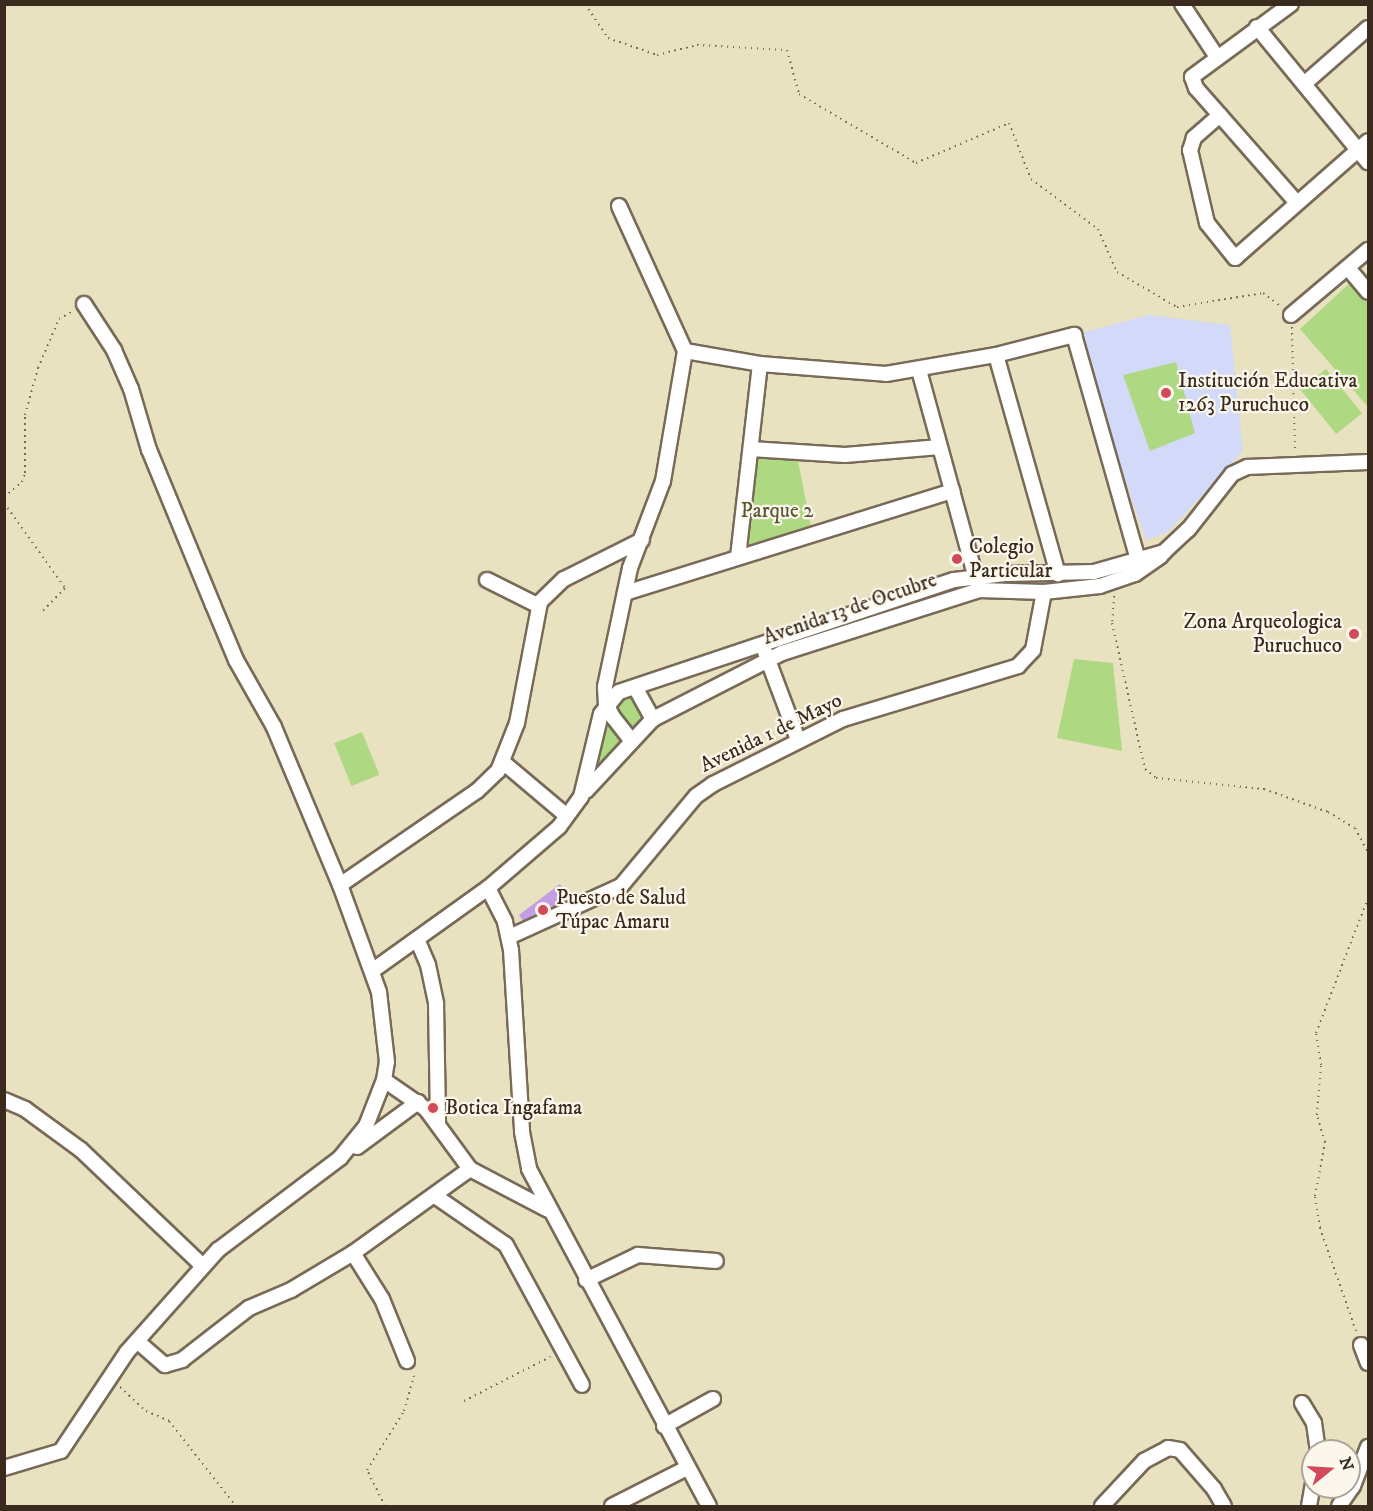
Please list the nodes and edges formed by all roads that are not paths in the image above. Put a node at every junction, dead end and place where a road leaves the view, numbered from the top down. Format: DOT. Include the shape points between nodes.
graph roads {
  1 [pos="1182,4"];
  2 [pos="1291,4"];
  3 [pos="1257,27"];
  4 [pos="1368,28"];
  5 [pos="1216,57"];
  6 [pos="1304,84"];
  7 [pos="1220,115"];
  8 [pos="1363,146"];
  9 [pos="1368,162"];
  10 [pos="1296,202"];
  11 [pos="618,206"];
  12 [pos="1368,250"];
  13 [pos="1348,268"];
  14 [pos="1368,292"];
  15 [pos="84,304"];
  16 [pos="1291,315"];
  17 [pos="685,351"];
  18 [pos="996,355"];
  19 [pos="760,364"];
  20 [pos="919,370"];
  21 [pos="940,447"];
  22 [pos="751,449"];
  23 [pos="1368,462"];
  24 [pos="952,491"];
  25 [pos="642,540"];
  26 [pos="1169,549"];
  27 [pos="738,557"];
  28 [pos="1138,560"];
  29 [pos="1058,574"];
  30 [pos="976,576"];
  31 [pos="487,580"];
  32 [pos="980,590"];
  33 [pos="1044,592"];
  34 [pos="625,593"];
  35 [pos="539,606"];
  36 [pos="761,642"];
  37 [pos="767,659"];
  38 [pos="635,687"];
  39 [pos="606,704"];
  40 [pos="653,720"];
  41 [pos="631,740"];
  42 [pos="798,740"];
  43 [pos="504,763"];
  44 [pos="581,797"];
  45 [pos="567,816"];
  46 [pos="340,885"];
  47 [pos="488,888"];
  48 [pos="509,937"];
  49 [pos="417,939"];
  50 [pos="372,970"];
  51 [pos="384,1080"];
  52 [pos="4,1101"];
  53 [pos="418,1102"];
  54 [pos="438,1124"];
  55 [pos="340,1158"];
  56 [pos="470,1170"];
  57 [pos="435,1196"];
  58 [pos="548,1210"];
  59 [pos="353,1253"];
  60 [pos="717,1261"];
  61 [pos="203,1266"];
  62 [pos="586,1280"];
  63 [pos="137,1341"];
  64 [pos="1361,1345"];
  65 [pos="407,1361"];
  66 [pos="1368,1363"];
  67 [pos="582,1385"];
  68 [pos="713,1399"];
  69 [pos="1302,1403"];
  70 [pos="664,1426"];
  71 [pos="1316,1439"];
  72 [pos="1368,1447"];
  73 [pos="4,1468"];
  74 [pos="687,1468"];
  75 [pos="612,1506"];
  76 [pos="709,1506"];
  77 [pos="1102,1506"];
  78 [pos="1224,1506"];
  79 [pos="1339,1506"];
  1 -- 5 [label="street"];
  2 -- 3 [label="street"];
  3 -- 5 [label="street"];
  3 -- 6 [label="street"];
  4 -- 6 [label="street"];
  5 -- 7 [label="street" via="1194,74 1193,81"];
  6 -- 8 [label="street"];
  7 -- 10 [label="street"];
  7 -- 10 [label="street" via="1194,138 1191,150 1207,224 1232,257"];
  8 -- 9 [label="street"];
  8 -- 10 [label="street"];
  11 -- 17 [label="street"];
  12 -- 13 [label="street"];
  13 -- 14 [label="street"];
  13 -- 16 [label="street"];
  15 -- 46 [label="street" via="122,369 149,450 236,660 274,727"];
  17 -- 19 [label="street"];
  17 -- 25 [label="street" via="663,481"];
  18 -- 20 [label="street"];
  18 -- 28 [label="street" via="1074,335"];
  18 -- 29 [label="street"];
  19 -- 20 [label="street" via="860,375"];
  19 -- 22 [label="street"];
  20 -- 21 [label="street"];
  21 -- 22 [label="street" via="854,454"];
  21 -- 24 [label="street"];
  22 -- 27 [label="street"];
  23 -- 26 [label="street, Avenida 13 de Octubre" via="1260,464 1232,474"];
  24 -- 27 [label="street"];
  24 -- 30 [label="street"];
  25 -- 34 [label="street"];
  25 -- 35 [label="street" via="564,579 546,593"];
  26 -- 28 [label="street"];
  26 -- 33 [label="street, Avenida 13 de Octubre" via="1152,564 1115,581"];
  27 -- 34 [label="street"];
  28 -- 29 [label="street" via="1094,572"];
  29 -- 30 [label="street"];
  30 -- 32 [label="street"];
  30 -- 36 [label="street"];
  31 -- 35 [label="street"];
  32 -- 33 [label="street, Avenida 13 de Octubre"];
  32 -- 37 [label="street, Avenida 13 de Octubre" via="926,604"];
  33 -- 42 [label="street, Avenida 1 de Mayo" via="1035,644 1018,666 870,709"];
  34 -- 39 [label="street" via="604,687"];
  35 -- 43 [label="street" via="517,723"];
  36 -- 37 [label="street"];
  36 -- 38 [label="street"];
  37 -- 40 [label="street, Avenida 13 de Octubre"];
  37 -- 42 [label="street"];
  38 -- 39 [label="street" via="619,692"];
  38 -- 40 [label="street"];
  39 -- 41 [label="street"];
  39 -- 44 [label="street"];
  40 -- 41 [label="street, Avenida 13 de Octubre"];
  41 -- 44 [label="street, Avenida 13 de Octubre"];
  42 -- 48 [label="street, Avenida 1 de Mayo" via="696,796 613,892"];
  43 -- 45 [label="street"];
  43 -- 46 [label="street" via="477,791"];
  44 -- 45 [label="street, Avenida 13 de Octubre"];
  45 -- 47 [label="street, Avenida 13 de Octubre" via="546,840"];
  46 -- 50 [label="street"];
  47 -- 48 [label="street"];
  47 -- 49 [label="street, Avenida 13 de Octubre"];
  48 -- 58 [label="street" via="523,1146"];
  49 -- 50 [label="street, Avenida 13 de Octubre"];
  49 -- 54 [label="street" via="428,965 436,1004"];
  50 -- 51 [label="street" via="386,1024"];
  51 -- 53 [label="street"];
  51 -- 55 [label="street" via="366,1126"];
  52 -- 61 [label="street" via="25,1109 81,1150"];
  53 -- 54 [label="street"];
  53 -- 55 [label="street"];
  54 -- 56 [label="street"];
  55 -- 61 [label="street" via="252,1221"];
  56 -- 57 [label="street"];
  56 -- 58 [label="street"];
  57 -- 59 [label="street"];
  57 -- 67 [label="street" via="506,1245"];
  58 -- 62 [label="street"];
  59 -- 63 [label="street" via="291,1290 249,1308 174,1364 165,1365"];
  59 -- 65 [label="street" via="382,1299"];
  60 -- 62 [label="street" via="638,1255"];
  61 -- 63 [label="street"];
  62 -- 70 [label="street"];
  63 -- 73 [label="street" via="61,1451"];
  64 -- 66 [label="street"];
  68 -- 70 [label="street"];
  69 -- 71 [label="street" via="1314,1423"];
  70 -- 74 [label="street"];
  72 -- 79 [label="street" via="1353,1486"];
  74 -- 75 [label="street"];
  74 -- 76 [label="street"];
  77 -- 78 [label="street" via="1144,1461 1168,1448 1180,1450"];
}
